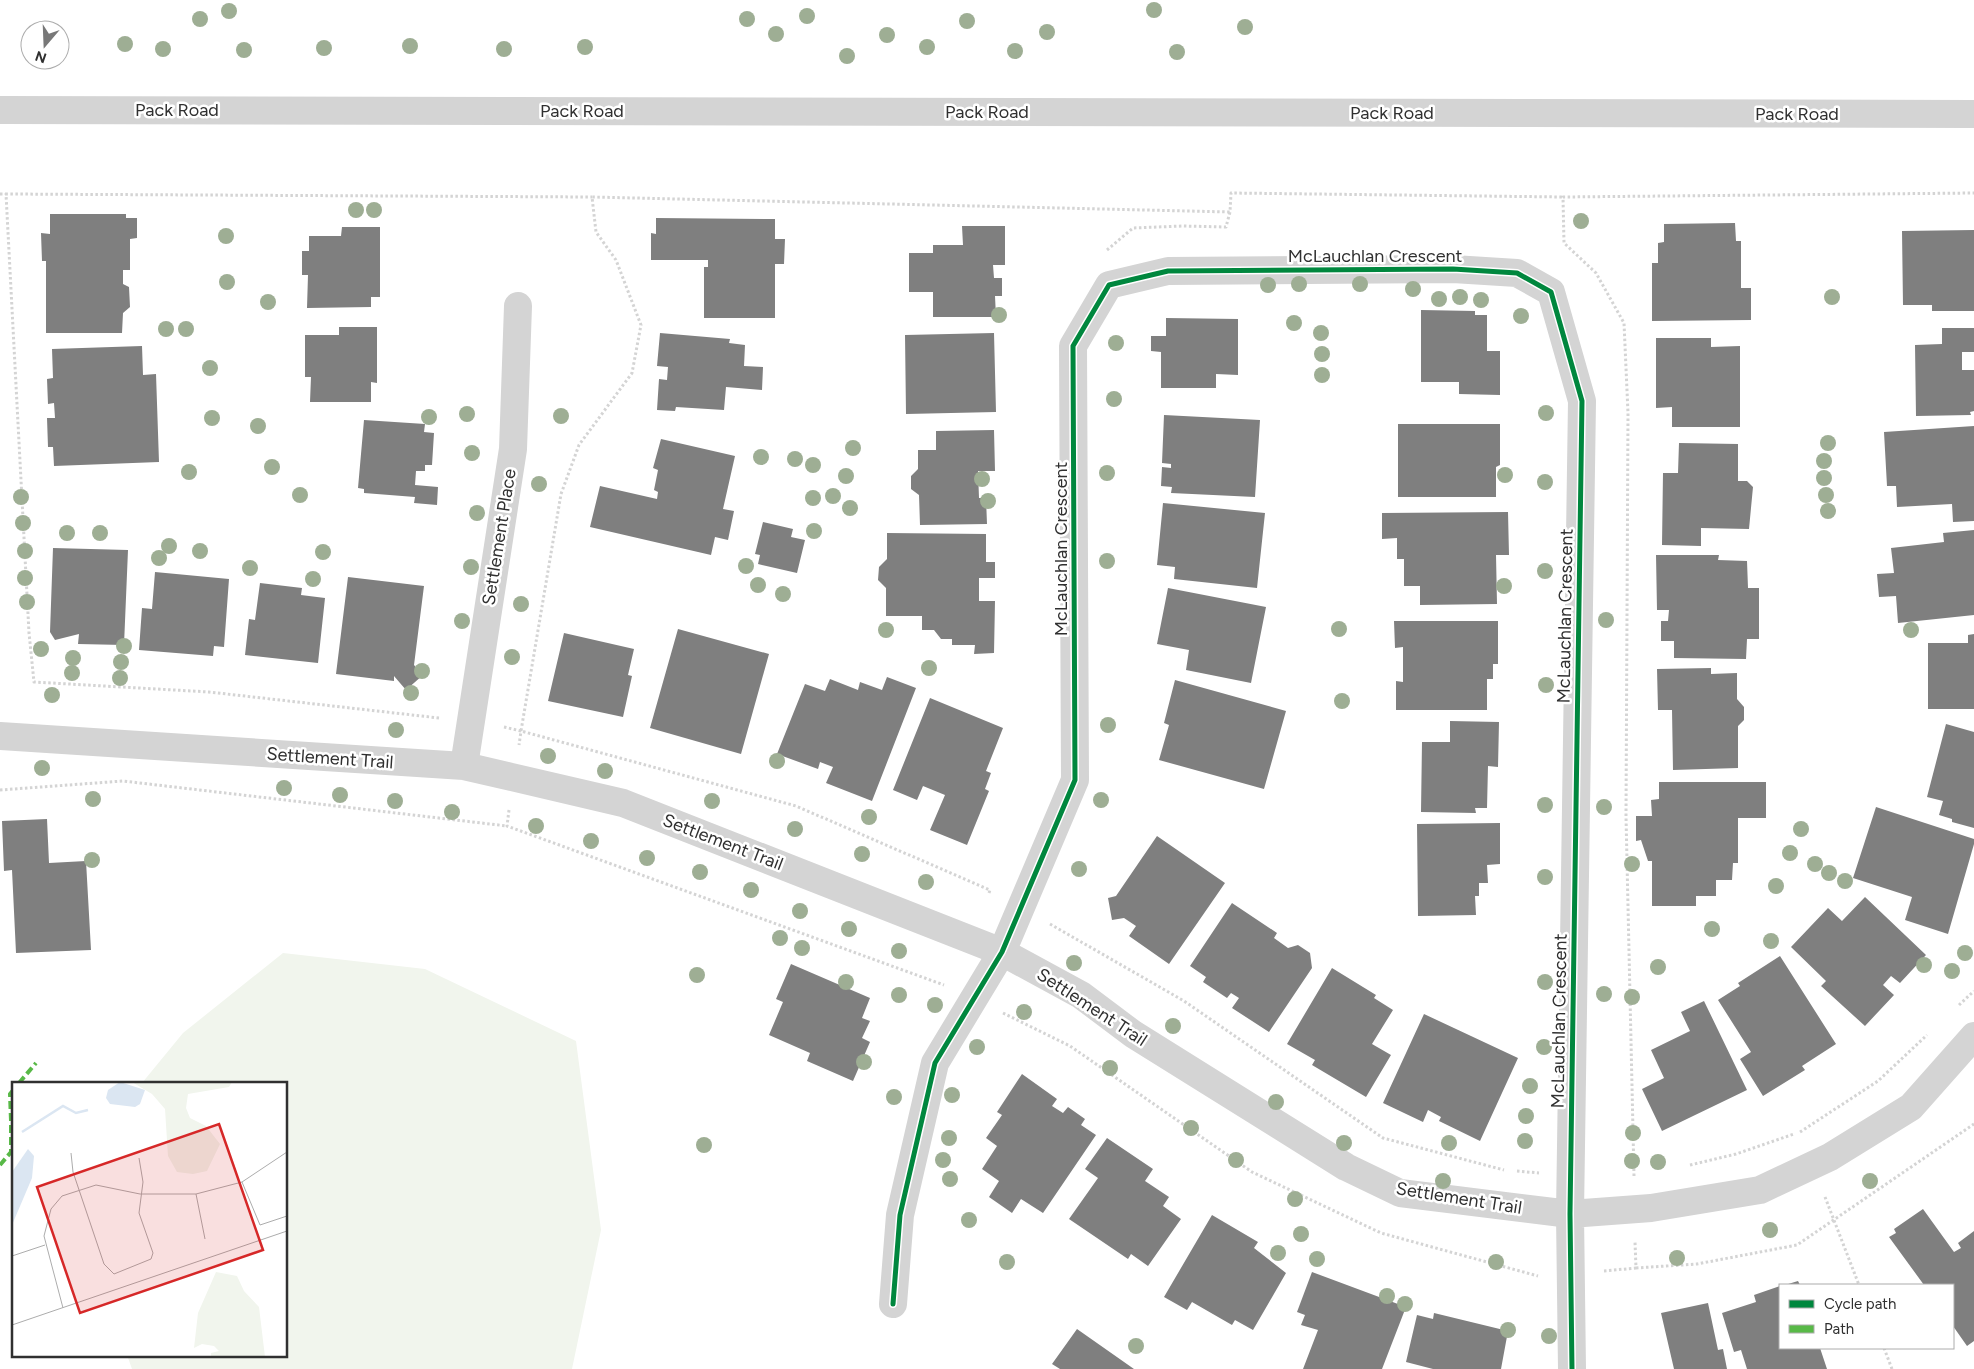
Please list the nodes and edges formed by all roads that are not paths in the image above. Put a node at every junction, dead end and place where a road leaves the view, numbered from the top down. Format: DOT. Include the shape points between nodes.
graph roads {
  1 [pos="0,110"];
  2 [pos="1974,114"];
  3 [pos="518,306"];
  4 [pos="0,736"];
  5 [pos="464,766"];
  6 [pos="1002,952"];
  7 [pos="1974,1036"];
  8 [pos="1570,1214"];
  9 [pos="893,1304"];
  10 [pos="1572,1369"];
  1 -- 2 [label="street, Pack Road"];
  3 -- 5 [label="street, Settlement Place" via="512,449"];
  4 -- 5 [label="street, Settlement Trail"];
  5 -- 6 [label="street, Settlement Trail" via="623,803"];
  6 -- 8 [label="street, Settlement Trail" via="1081,995 1133,1034 1346,1167 1400,1193"];
  6 -- 8 [label="street, McLauchlan Crescent" via="1075,780 1073,346 1109,286 1168,271 1453,269 1517,273 1551,292 1582,401"];
  6 -- 9 [label="street, McLauchlan Crescent" via="935,1063 900,1215"];
  7 -- 8 [label="street, Settlement Trail" via="1910,1107 1830,1157 1760,1190 1650,1208"];
  8 -- 10 [label="street, McLauchlan Crescent"];
}
